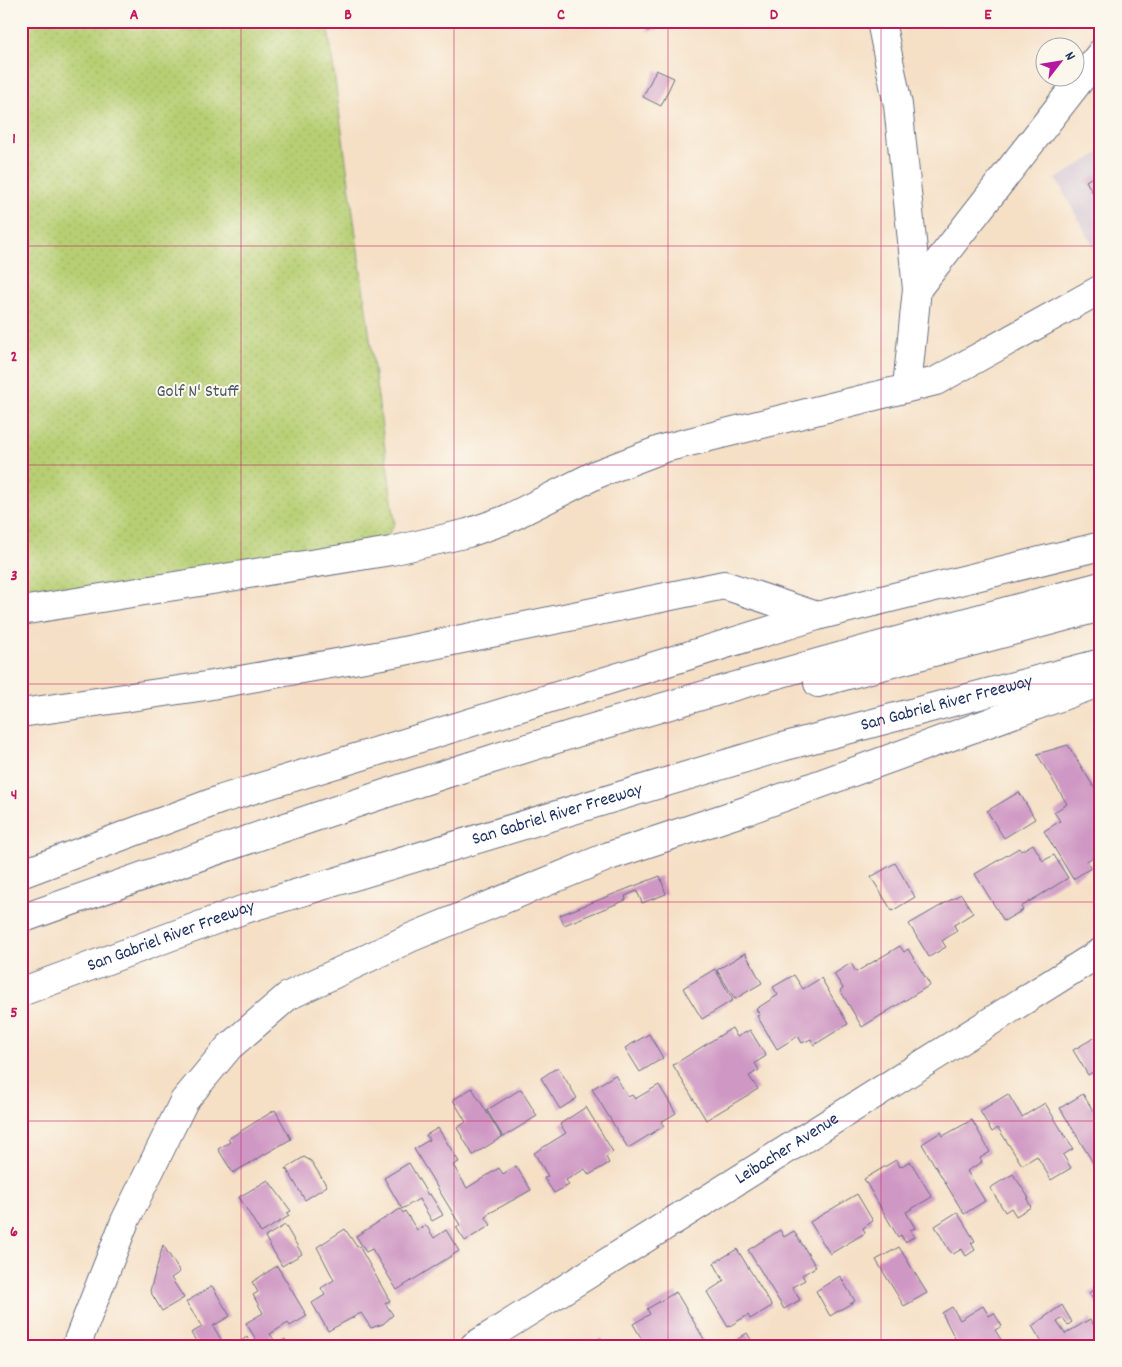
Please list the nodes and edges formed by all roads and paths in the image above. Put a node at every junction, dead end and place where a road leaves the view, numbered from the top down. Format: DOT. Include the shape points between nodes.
graph roads {
  1 [pos="881,21"];
  2 [pos="1101,53"];
  3 [pos="917,289"];
  4 [pos="1101,289"];
  5 [pos="907,387"];
  6 [pos="1101,546"];
  7 [pos="1101,586"];
  8 [pos="1101,607"];
  9 [pos="21,611"];
  10 [pos="817,616"];
  11 [pos="1101,663"];
  12 [pos="1101,682"];
  13 [pos="21,713"];
  14 [pos="21,874"];
  15 [pos="21,919"];
  16 [pos="21,938"];
  17 [pos="1101,952"];
  18 [pos="21,992"];
  19 [pos="76,1346"];
  20 [pos="474,1346"];
  1 -- 3 [label="main road" via="898,105"];
  2 -- 3 [label="main road"];
  3 -- 5 [label="main road"];
  4 -- 5 [label="main road" via="936,381"];
  5 -- 9 [label="main road" via="665,448 597,474 505,520 468,533 391,551"];
  6 -- 10 [label="main road"];
  7 -- 15 [label="main road" via="746,683 490,760 235,843"];
  8 -- 16 [label="main road" via="737,704 466,786 185,878"];
  10 -- 13 [label="main road" via="724,586 399,652 206,686"];
  10 -- 14 [label="main road" via="222,799"];
  11 -- 18 [label="main road, San Gabriel River Freeway" via="782,747 242,910"];
  12 -- 19 [label="main road" via="748,810 609,856 410,938 288,996 229,1047 184,1101 125,1221"];
  17 -- 20 [label="main road, Leibacher Avenue"];
}
